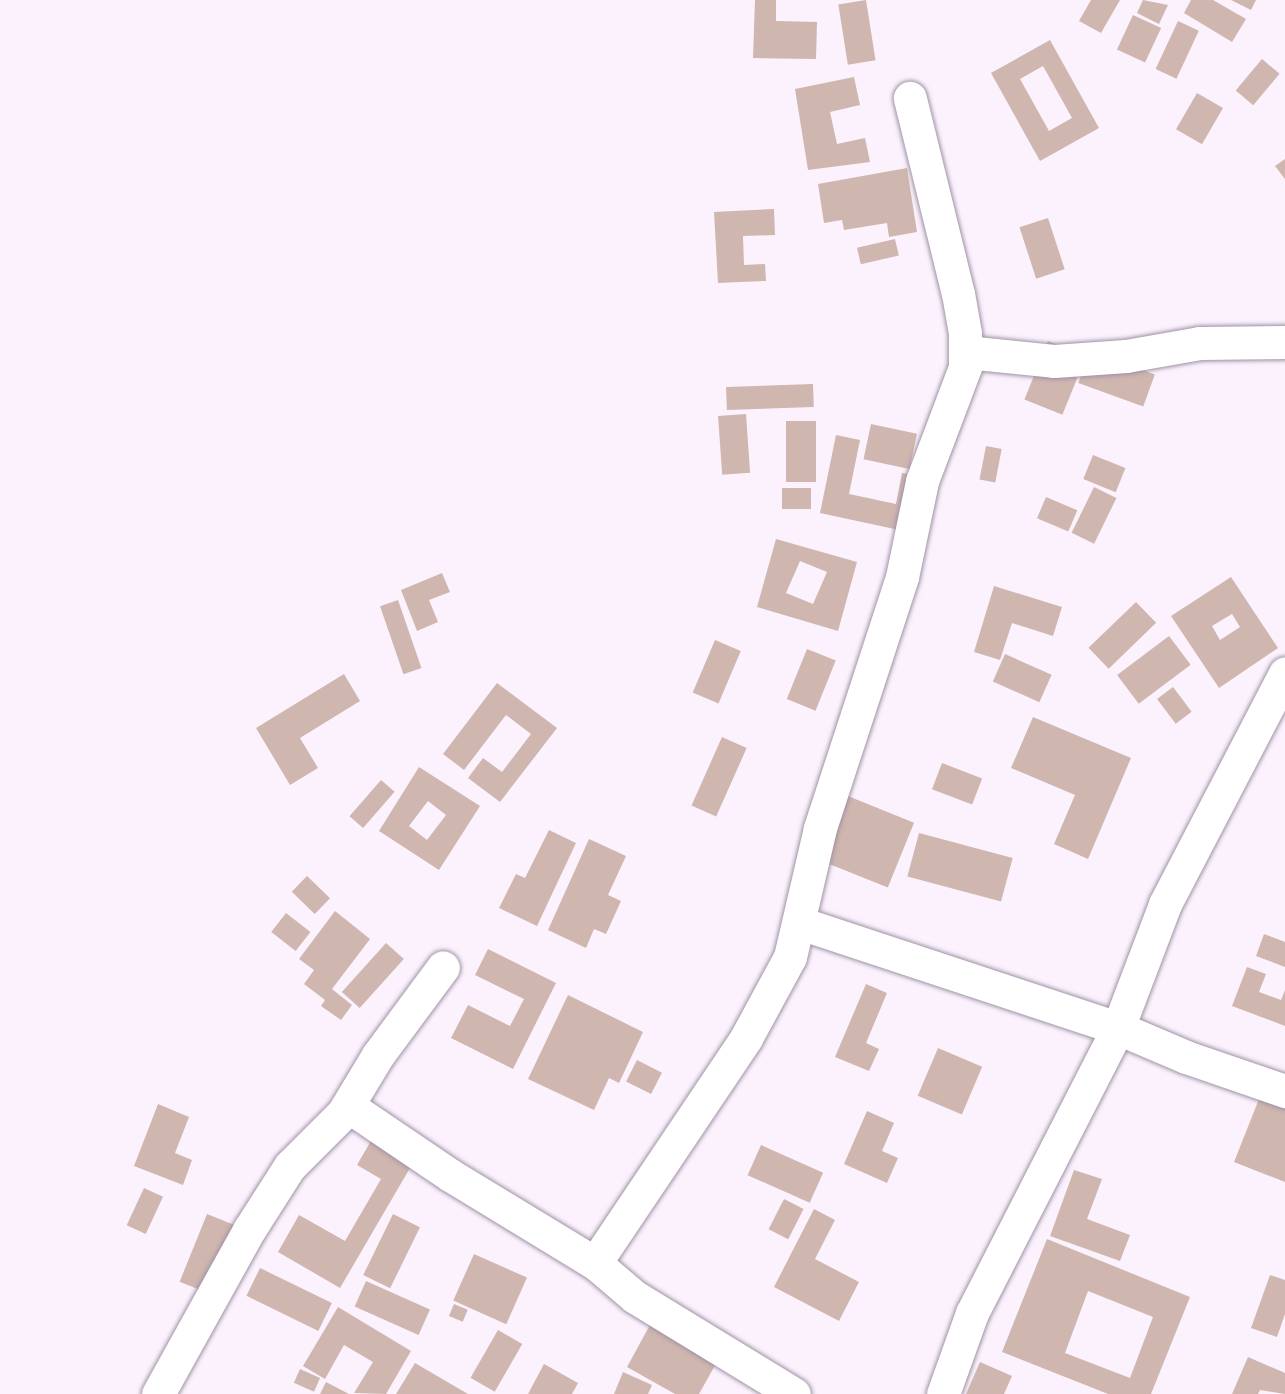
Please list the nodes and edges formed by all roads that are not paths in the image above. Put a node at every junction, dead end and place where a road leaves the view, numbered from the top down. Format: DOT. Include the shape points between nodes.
graph roads {
  1 [pos="910,98"];
  2 [pos="1285,342"];
  3 [pos="966,352"];
  4 [pos="1285,673"];
  5 [pos="800,923"];
  6 [pos="443,967"];
  7 [pos="1119,1028"];
  8 [pos="1285,1091"];
  9 [pos="348,1106"];
  10 [pos="595,1263"];
  11 [pos="158,1394"];
  12 [pos="794,1394"];
  13 [pos="944,1394"];
  1 -- 3 [label="street" via="949,252"];
  2 -- 3 [label="street" via="1194,344 1126,356 1054,361"];
  3 -- 5 [label="street" via="965,367 922,481 889,623 820,828"];
  4 -- 7 [label="street" via="1165,904"];
  5 -- 7 [label="street"];
  5 -- 10 [label="street" via="776,987 746,1038"];
  6 -- 9 [label="street" via="378,1055"];
  7 -- 8 [label="street" via="1218,1069"];
  7 -- 13 [label="street" via="972,1313"];
  9 -- 10 [label="street" via="450,1175"];
  9 -- 11 [label="street" via="303,1152 274,1191"];
  10 -- 12 [label="street" via="635,1297"];
}
